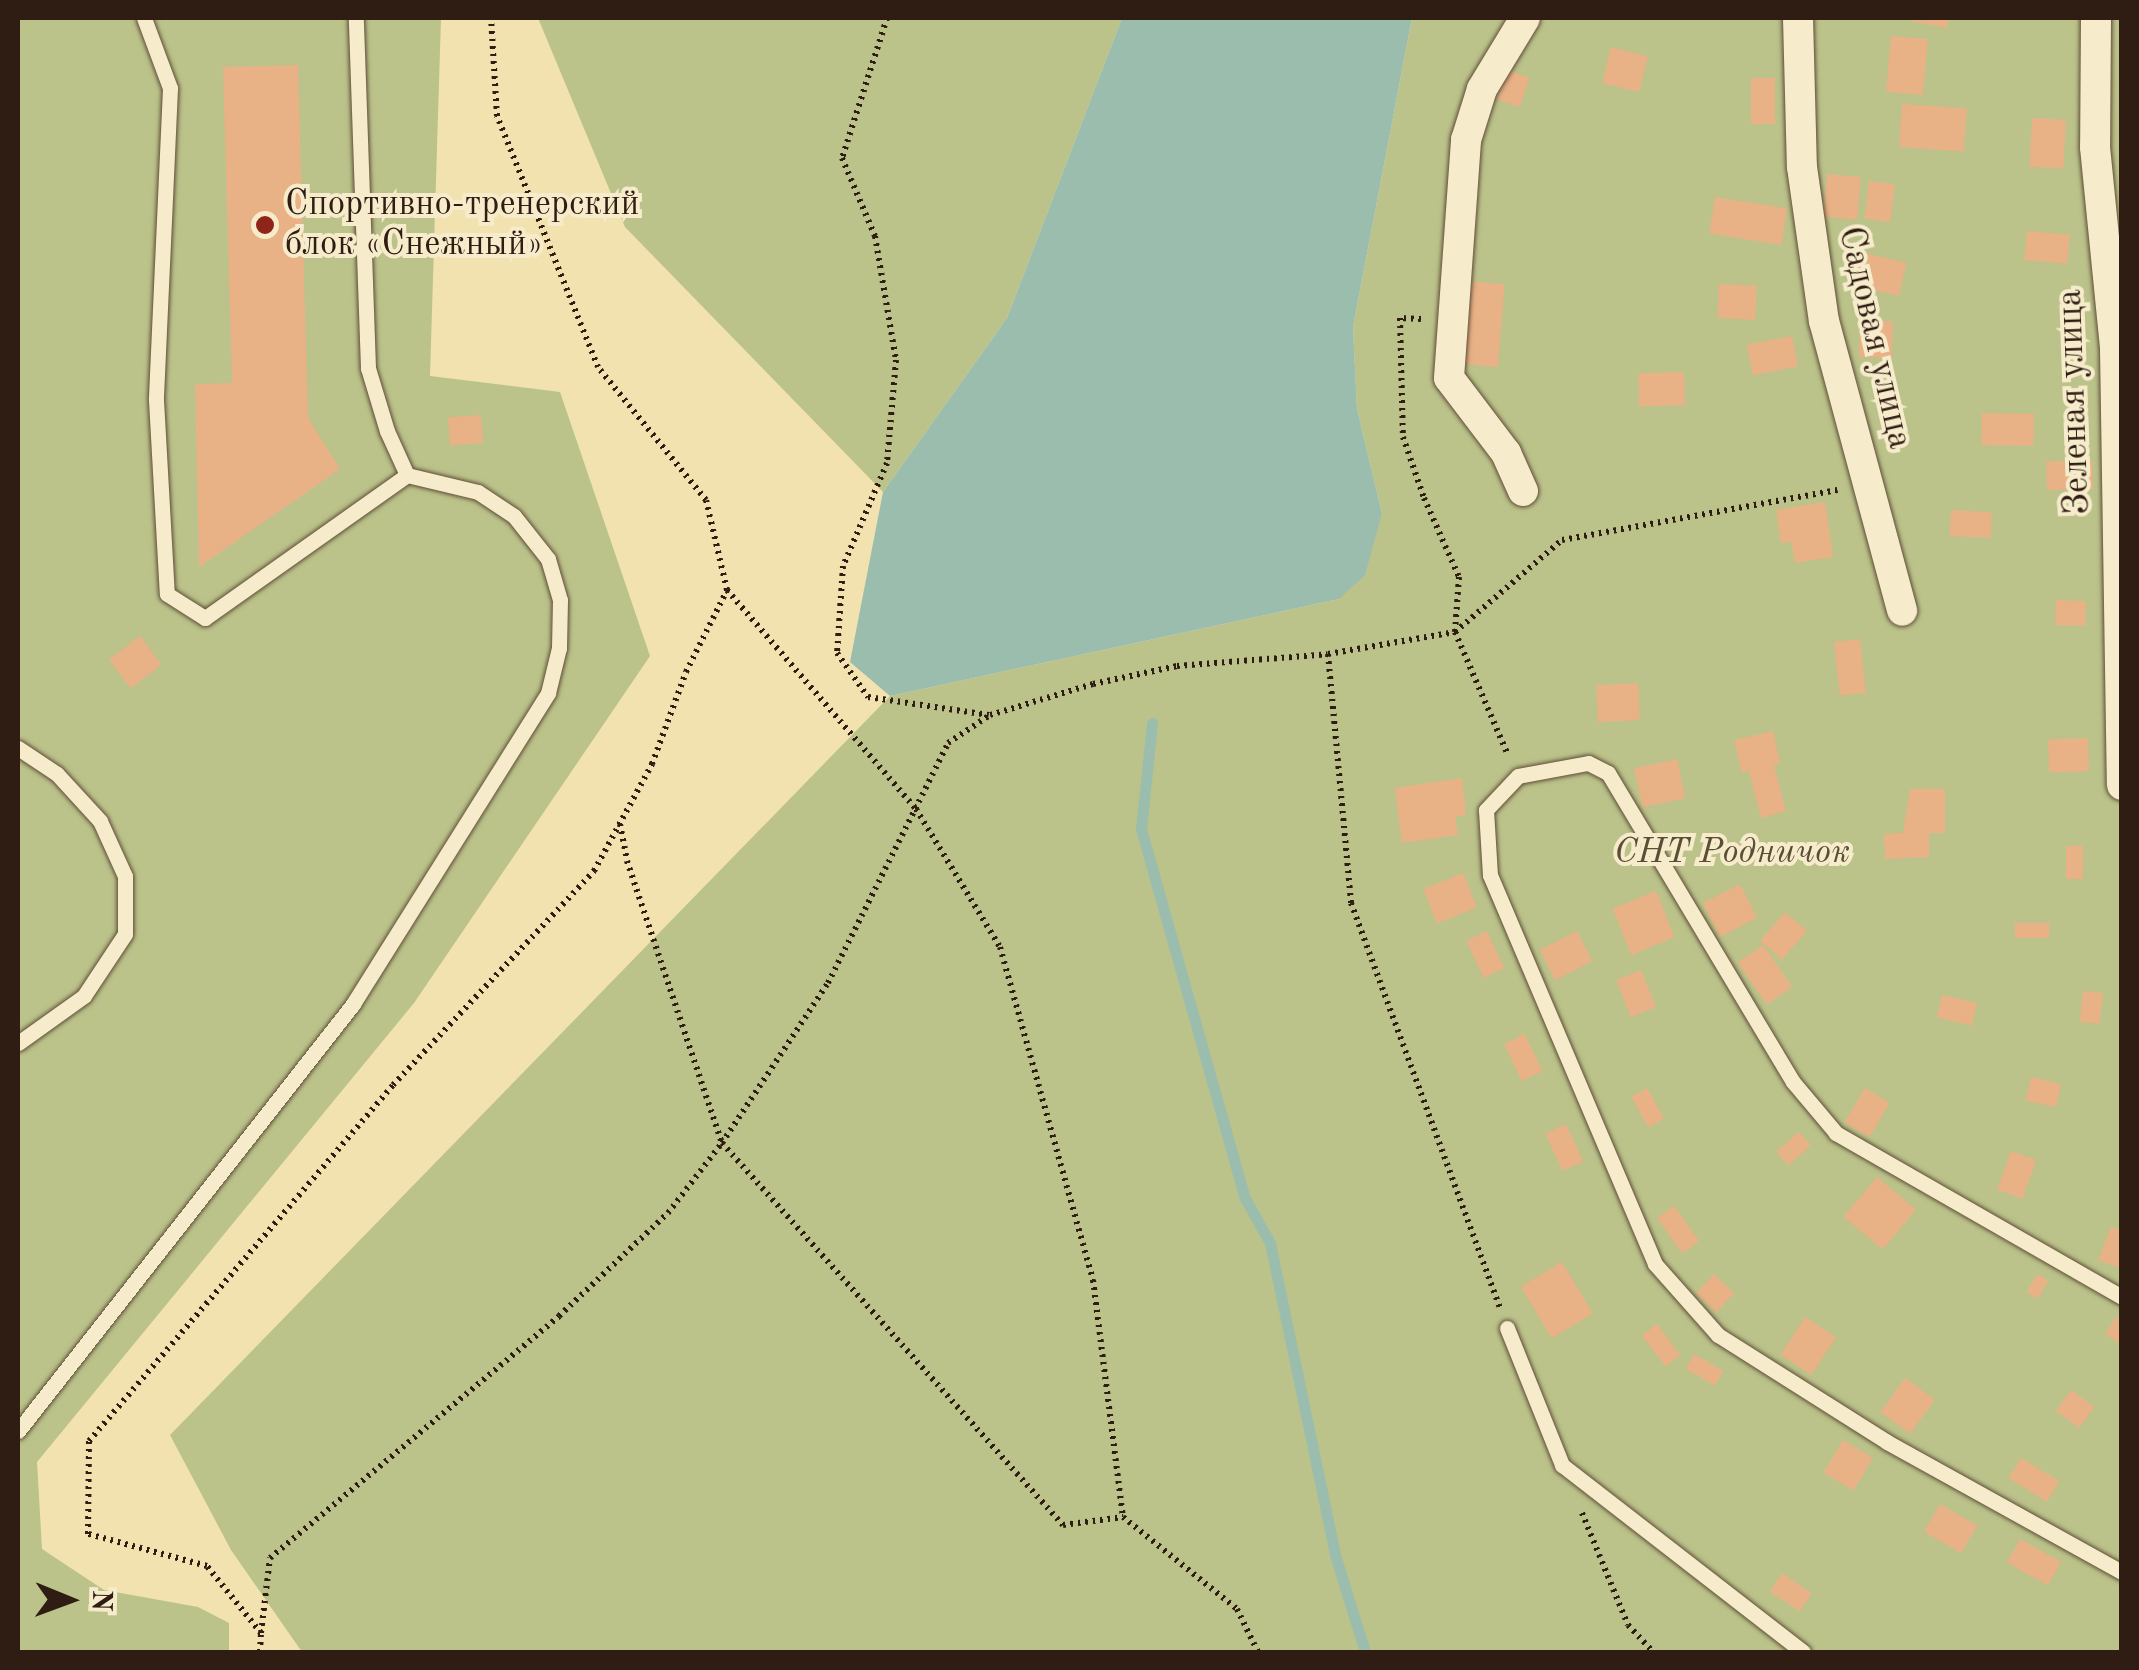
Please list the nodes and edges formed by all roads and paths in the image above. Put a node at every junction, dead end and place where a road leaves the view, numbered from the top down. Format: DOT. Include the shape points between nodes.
graph roads {
  1 [pos="144,18"];
  2 [pos="356,18"];
  3 [pos="491,18"];
  4 [pos="887,18"];
  5 [pos="1525,18"];
  6 [pos="1798,18"];
  7 [pos="2096,18"];
  8 [pos="1400,318"];
  9 [pos="407,475"];
  10 [pos="1869,484"];
  11 [pos="1523,491"];
  12 [pos="726,590"];
  13 [pos="1902,610"];
  14 [pos="1455,632"];
  15 [pos="1328,654"];
  16 [pos="990,715"];
  17 [pos="18,748"];
  18 [pos="1518,776"];
  19 [pos="2122,785"];
  20 [pos="916,809"];
  21 [pos="620,823"];
  22 [pos="18,1044"];
  23 [pos="722,1143"];
  24 [pos="2122,1297"];
  25 [pos="1508,1328"];
  26 [pos="18,1431"];
  27 [pos="1562,1465"];
  28 [pos="1123,1517"];
  29 [pos="2122,1572"];
  30 [pos="260,1634"];
  31 [pos="260,1652"];
  32 [pos="1258,1652"];
  33 [pos="1654,1652"];
  34 [pos="1803,1652"];
  1 -- 9 [label="lane" via="170,88 156,400 166,594 205,618"];
  2 -- 9 [label="lane" via="368,368"];
  3 -- 12 [label="path" via="498,116 598,367 706,500"];
  4 -- 16 [label="path" via="842,158 874,236 896,360 887,463 843,566 837,653 868,697"];
  5 -- 11 [label="street" via="1482,89 1466,140 1449,378 1506,453"];
  6 -- 10 [label="street, Садовая улица" via="1802,167 1824,321"];
  7 -- 19 [label="street, Зеленая улица" via="2096,147 2115,348"];
  8 -- 14 [label="path" via="1403,437 1460,577"];
  9 -- 26 [label="lane" via="478,492 514,516 548,559 560,600 559,648 548,693 353,1004"];
  10 -- 13 [label="street, Садовая улица"];
  10 -- 14 [label="path" via="1562,540"];
  12 -- 20 [label="path"];
  12 -- 21 [label="path"];
  14 -- 15 [label="path"];
  14 -- 18 [label="path"];
  15 -- 16 [label="path" via="1177,666"];
  15 -- 25 [label="path" via="1352,903"];
  16 -- 20 [label="path" via="948,743"];
  17 -- 22 [label="lane" via="57,774 100,821 124,876 126,934 84,996"];
  18 -- 24 [label="lane" via="1588,763 1608,773 1793,1082 1836,1132"];
  18 -- 29 [label="lane" via="1486,810 1490,875 1655,1264 1718,1335 1886,1442"];
  20 -- 23 [label="path" via="828,983"];
  20 -- 28 [label="path" via="1000,947 1092,1280"];
  21 -- 23 [label="path"];
  21 -- 30 [label="path" via="594,871 393,1084 90,1442 88,1534 207,1566"];
  23 -- 28 [label="path" via="1063,1525"];
  23 -- 30 [label="path" via="668,1213 559,1316 270,1558"];
  25 -- 27 [label="lane"];
  27 -- 33 [label="path" via="1628,1626"];
  27 -- 34 [label="lane"];
  28 -- 32 [label="path" via="1237,1609"];
  30 -- 31 [label="path"];
}
